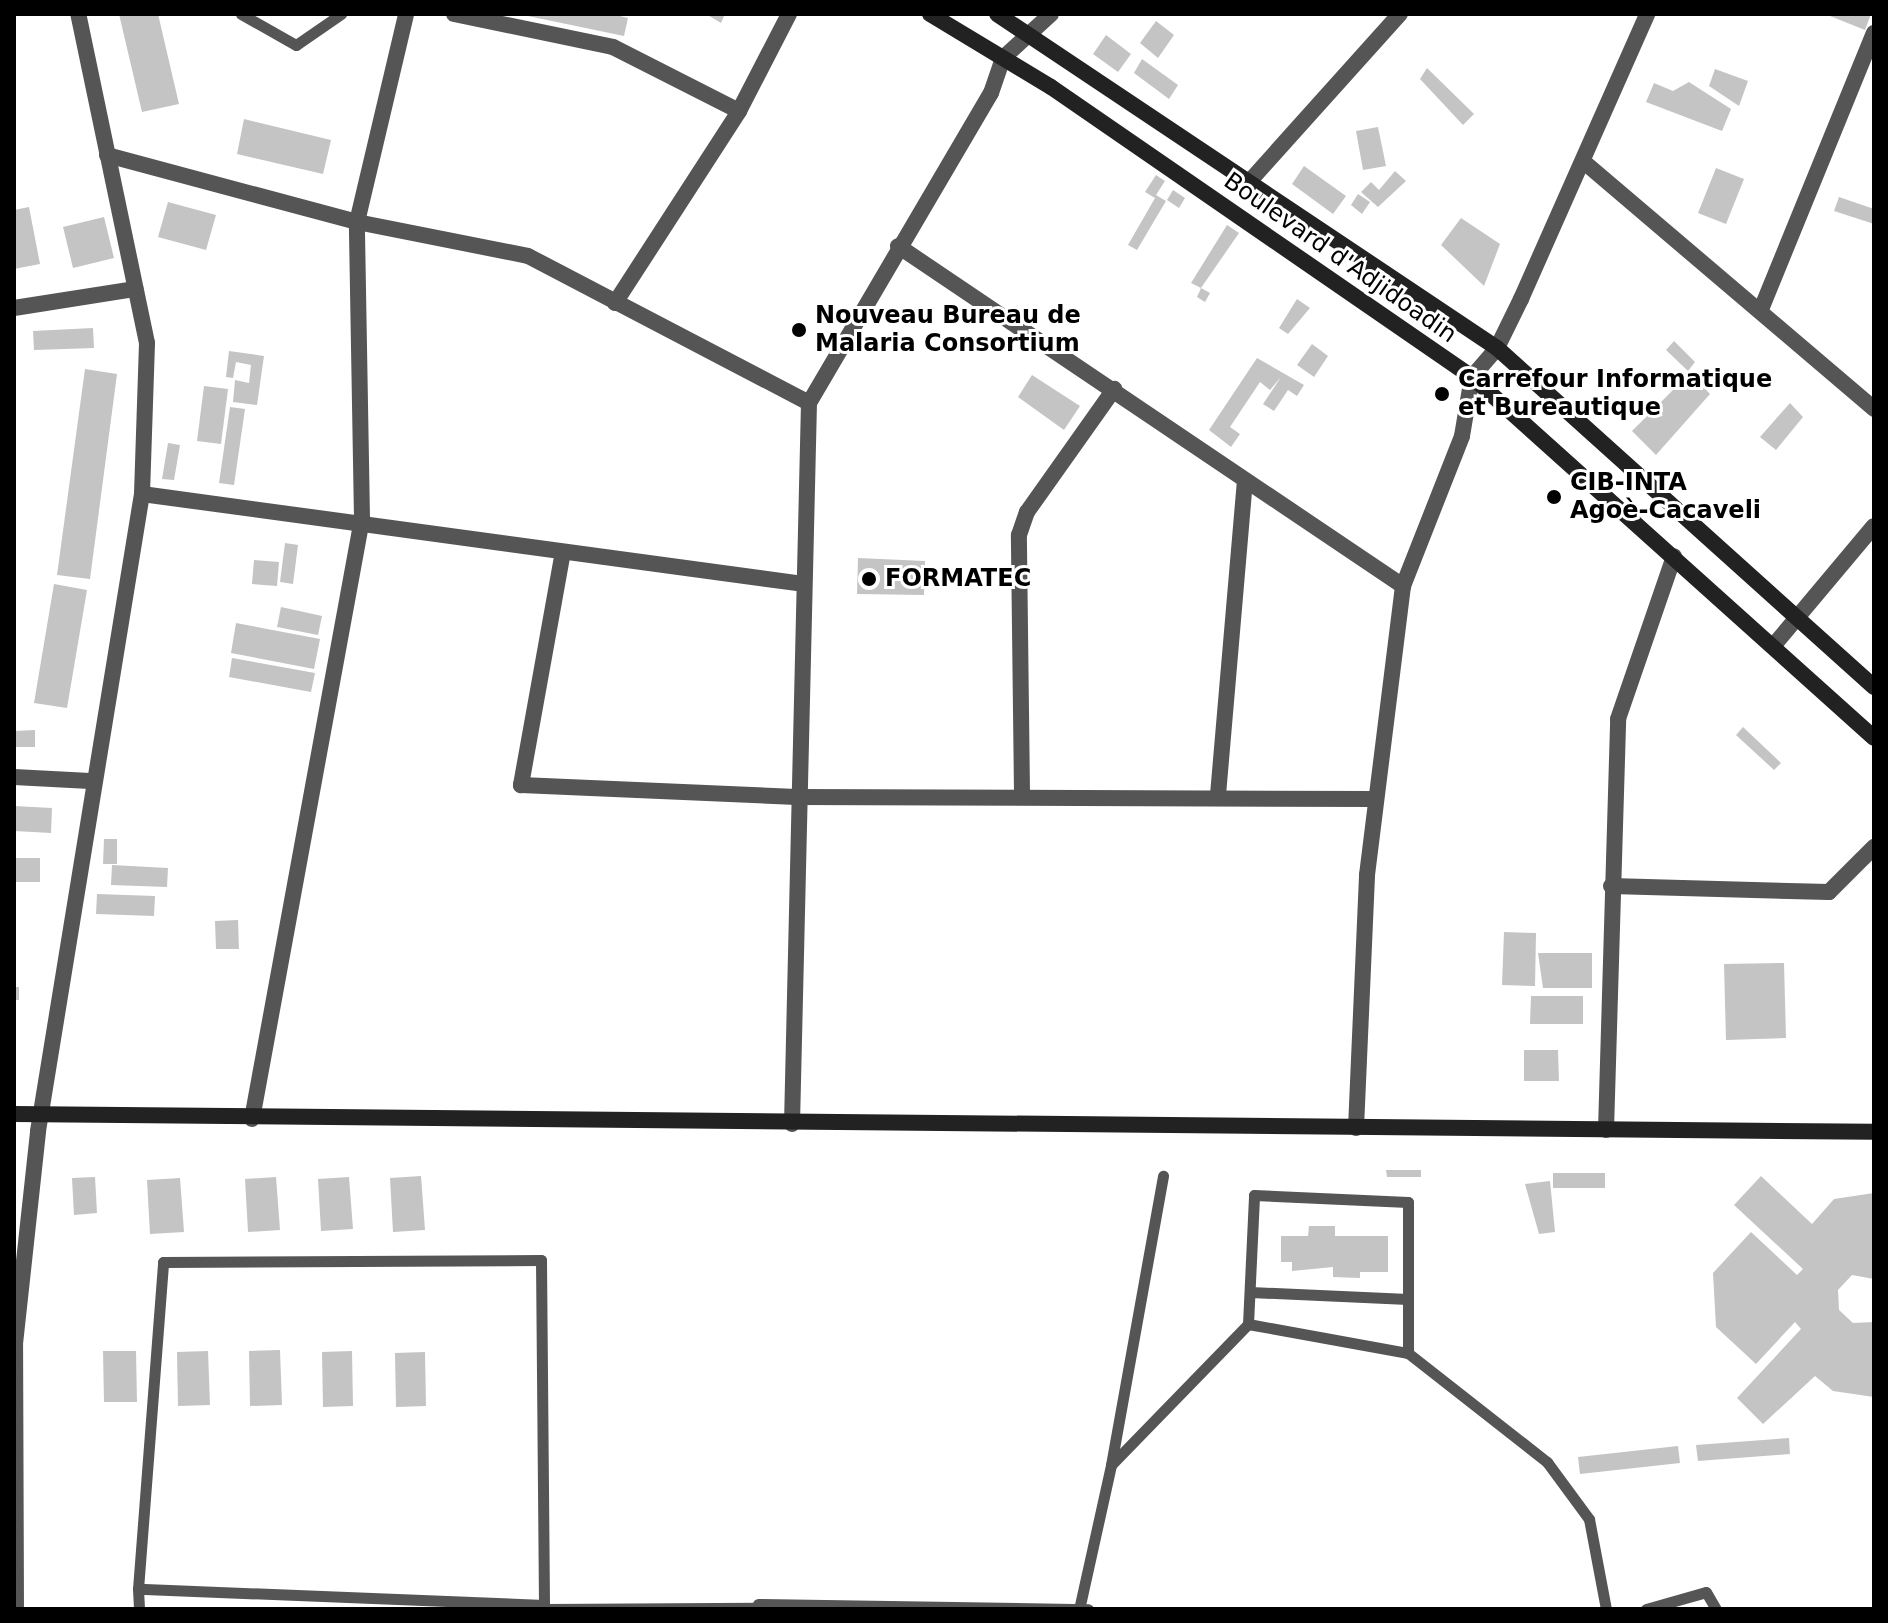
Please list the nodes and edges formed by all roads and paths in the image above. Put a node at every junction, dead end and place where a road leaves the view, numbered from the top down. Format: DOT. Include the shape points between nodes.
graph roads {
  1 [pos="78,14"];
  2 [pos="241,14"];
  3 [pos="341,14"];
  4 [pos="406,14"];
  5 [pos="454,14"];
  6 [pos="789,14"];
  7 [pos="930,14"];
  8 [pos="997,14"];
  9 [pos="1051,14"];
  10 [pos="1400,14"];
  11 [pos="1647,14"];
  12 [pos="1874,33"];
  13 [pos="1031,34"];
  14 [pos="1003,58"];
  15 [pos="739,111"];
  16 [pos="107,155"];
  17 [pos="1584,162"];
  18 [pos="1249,182"];
  19 [pos="357,222"];
  20 [pos="898,246"];
  21 [pos="136,289"];
  22 [pos="615,303"];
  23 [pos="1762,307"];
  24 [pos="14,308"];
  25 [pos="1497,348"];
  26 [pos="1472,377"];
  27 [pos="1114,389"];
  28 [pos="809,403"];
  29 [pos="1874,409"];
  30 [pos="1245,481"];
  31 [pos="142,494"];
  32 [pos="362,519"];
  33 [pos="1874,526"];
  34 [pos="1674,556"];
  35 [pos="562,557"];
  36 [pos="803,584"];
  37 [pos="1403,586"];
  38 [pos="1801,620"];
  39 [pos="1774,645"];
  40 [pos="1874,687"];
  41 [pos="1874,738"];
  42 [pos="14,777"];
  43 [pos="90,781"];
  44 [pos="1022,793"];
  45 [pos="1218,795"];
  46 [pos="797,797"];
  47 [pos="1375,799"];
  48 [pos="1874,847"];
  49 [pos="1611,886"];
  50 [pos="14,1114"];
  51 [pos="43,1116"];
  52 [pos="252,1119"];
  53 [pos="792,1124"];
  54 [pos="1356,1128"];
  55 [pos="1606,1130"];
  56 [pos="1874,1132"];
  57 [pos="1163,1176"];
  58 [pos="1250,1292"];
  59 [pos="1408,1299"];
  60 [pos="1248,1324"];
  61 [pos="14,1344"];
  62 [pos="1408,1353"];
  63 [pos="1111,1465"];
  64 [pos="138,1589"];
  65 [pos="544,1607"];
  66 [pos="759,1607"];
  67 [pos="1084,1607"];
  68 [pos="16,1609"];
  69 [pos="139,1609"];
  70 [pos="1606,1609"];
  71 [pos="1646,1609"];
  72 [pos="1716,1609"];
  1 -- 16 [label="street"];
  2 -- 3 [label="lane" via="296,45"];
  4 -- 19 [label="street"];
  5 -- 15 [label="street" via="613,47"];
  6 -- 15 [label="street"];
  7 -- 14 [label="main road, Boulevard d'Adjidoadin"];
  8 -- 13 [label="main road, Boulevard d'Adjidoadin"];
  9 -- 13 [label="street"];
  10 -- 18 [label="street"];
  11 -- 17 [label="street"];
  12 -- 23 [label="street"];
  13 -- 14 [label="street"];
  13 -- 18 [label="main road, Boulevard d'Adjidoadin"];
  14 -- 20 [label="street" via="991,93"];
  14 -- 26 [label="main road, Boulevard d'Adjidoadin"];
  15 -- 22 [label="street"];
  16 -- 19 [label="street"];
  16 -- 21 [label="street"];
  17 -- 23 [label="street"];
  17 -- 25 [label="street"];
  18 -- 25 [label="main road, Boulevard d'Adjidoadin"];
  19 -- 22 [label="street" via="528,256"];
  19 -- 32 [label="street"];
  20 -- 27 [label="street"];
  20 -- 28 [label="street"];
  21 -- 24 [label="street"];
  21 -- 31 [label="street" via="147,343"];
  22 -- 28 [label="street"];
  23 -- 29 [label="street"];
  25 -- 26 [label="street"];
  25 -- 38 [label="main road, Boulevard d'Adjidoadin"];
  26 -- 34 [label="main road, Boulevard d'Adjidoadin"];
  26 -- 37 [label="street" via="1462,436"];
  27 -- 30 [label="street"];
  27 -- 44 [label="street" via="1027,512 1019,535"];
  28 -- 36 [label="street"];
  30 -- 37 [label="street"];
  30 -- 45 [label="street"];
  31 -- 32 [label="street"];
  31 -- 43 [label="street"];
  32 -- 35 [label="street"];
  32 -- 52 [label="street"];
  33 -- 38 [label="street"];
  34 -- 39 [label="main road, Boulevard d'Adjidoadin"];
  34 -- 49 [label="street" via="1618,719"];
  35 -- 36 [label="street"];
  35 -- 46 [label="street" via="521,785"];
  36 -- 46 [label="street"];
  37 -- 47 [label="street"];
  38 -- 39 [label="street"];
  38 -- 40 [label="main road, Boulevard d'Adjidoadin"];
  39 -- 41 [label="main road, Boulevard d'Adjidoadin"];
  42 -- 43 [label="street"];
  43 -- 51 [label="street"];
  44 -- 45 [label="street"];
  44 -- 46 [label="street"];
  45 -- 47 [label="street"];
  46 -- 53 [label="street"];
  47 -- 54 [label="street"];
  48 -- 49 [label="street" via="1829,892"];
  49 -- 55 [label="street"];
  50 -- 51 [label="main road"];
  51 -- 52 [label="main road"];
  51 -- 61 [label="street"];
  52 -- 53 [label="main road"];
  53 -- 54 [label="main road"];
  54 -- 55 [label="main road"];
  55 -- 56 [label="main road"];
  57 -- 63 [label="lane"];
  58 -- 59 [label="lane"];
  58 -- 59 [label="lane" via="1254,1195 1408,1202"];
  58 -- 60 [label="lane"];
  59 -- 62 [label="lane"];
  60 -- 62 [label="lane"];
  60 -- 63 [label="lane"];
  61 -- 68 [label="street"];
  62 -- 70 [label="lane" via="1547,1462 1589,1519"];
  63 -- 67 [label="lane"];
  64 -- 65 [label="lane"];
  64 -- 65 [label="lane" via="163,1262 541,1260"];
  64 -- 69 [label="lane"];
  65 -- 66 [label="lane"];
  66 -- 67 [label="lane"];
  71 -- 72 [label="lane" via="1706,1592"];
}
